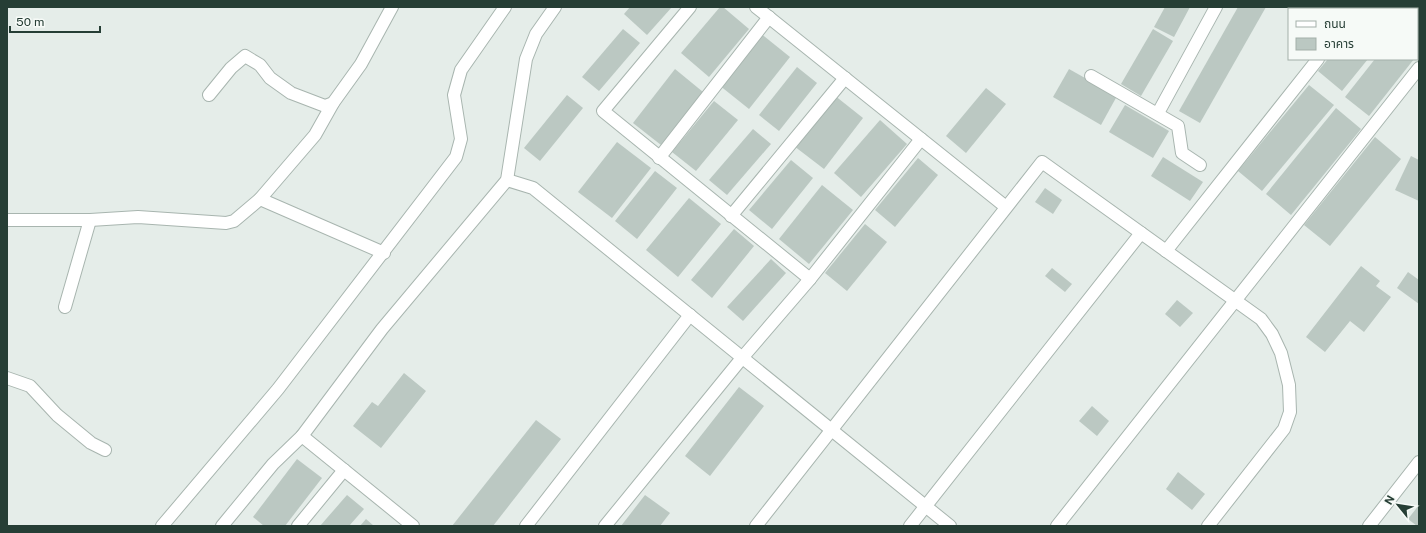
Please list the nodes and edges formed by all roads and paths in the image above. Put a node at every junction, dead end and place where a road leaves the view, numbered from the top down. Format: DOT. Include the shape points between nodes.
graph roads {
  1 [pos="392,7"];
  2 [pos="505,7"];
  3 [pos="555,7"];
  4 [pos="690,7"];
  5 [pos="756,7"];
  6 [pos="1216,7"];
  7 [pos="769,17"];
  8 [pos="1317,60"];
  9 [pos="1419,68"];
  10 [pos="1091,76"];
  11 [pos="845,78"];
  12 [pos="209,95"];
  13 [pos="333,103"];
  14 [pos="1158,113"];
  15 [pos="921,139"];
  16 [pos="659,158"];
  17 [pos="1200,165"];
  18 [pos="507,180"];
  19 [pos="260,199"];
  20 [pos="1006,207"];
  21 [pos="731,216"];
  22 [pos="7,220"];
  23 [pos="90,220"];
  24 [pos="1141,233"];
  25 [pos="1166,251"];
  26 [pos="384,253"];
  27 [pos="810,279"];
  28 [pos="1235,301"];
  29 [pos="65,306"];
  30 [pos="690,315"];
  31 [pos="742,358"];
  32 [pos="7,378"];
  33 [pos="831,430"];
  34 [pos="302,436"];
  35 [pos="105,450"];
  36 [pos="1419,462"];
  37 [pos="344,470"];
  38 [pos="926,506"];
  39 [pos="162,526"];
  40 [pos="222,526"];
  41 [pos="298,526"];
  42 [pos="413,526"];
  43 [pos="526,526"];
  44 [pos="605,526"];
  45 [pos="756,526"];
  46 [pos="910,526"];
  47 [pos="950,526"];
  48 [pos="1057,526"];
  49 [pos="1208,526"];
  50 [pos="1369,526"];
  1 -- 13 [label="street" via="361,64"];
  2 -- 26 [label="street" via="461,70 454,95 461,139 456,157"];
  3 -- 18 [label="street" via="536,34 526,59"];
  4 -- 16 [label="street" via="602,111"];
  5 -- 7 [label="street"];
  6 -- 14 [label="street"];
  7 -- 11 [label="street"];
  7 -- 16 [label="street"];
  8 -- 25 [label="street"];
  9 -- 28 [label="street"];
  10 -- 14 [label="street"];
  11 -- 15 [label="street"];
  11 -- 21 [label="street"];
  12 -- 13 [label="street" via="231,68 245,56 260,65 270,78 291,93 325,106"];
  13 -- 19 [label="street" via="315,135"];
  14 -- 17 [label="street" via="1178,126 1182,153"];
  15 -- 20 [label="street"];
  15 -- 27 [label="street"];
  16 -- 21 [label="street"];
  18 -- 30 [label="street" via="533,188"];
  18 -- 34 [label="street" via="382,329"];
  19 -- 23 [label="street" via="234,221 226,223 138,217"];
  19 -- 26 [label="street"];
  20 -- 24 [label="street" via="1042,162"];
  20 -- 33 [label="street"];
  21 -- 27 [label="street"];
  22 -- 23 [label="street"];
  23 -- 29 [label="street"];
  24 -- 25 [label="street"];
  24 -- 38 [label="street"];
  25 -- 28 [label="street"];
  26 -- 39 [label="street" via="278,389"];
  27 -- 31 [label="street"];
  28 -- 48 [label="street"];
  28 -- 49 [label="street" via="1261,319 1272,334 1281,353 1289,385 1290,412 1284,429"];
  30 -- 31 [label="street"];
  30 -- 43 [label="street"];
  31 -- 33 [label="street"];
  31 -- 44 [label="street"];
  32 -- 35 [label="street" via="30,386 63,420 91,443"];
  33 -- 38 [label="street"];
  33 -- 45 [label="street"];
  34 -- 37 [label="street"];
  34 -- 40 [label="street" via="273,464"];
  36 -- 50 [label="street"];
  37 -- 41 [label="street"];
  37 -- 42 [label="street"];
  38 -- 46 [label="street"];
  38 -- 47 [label="street"];
}
